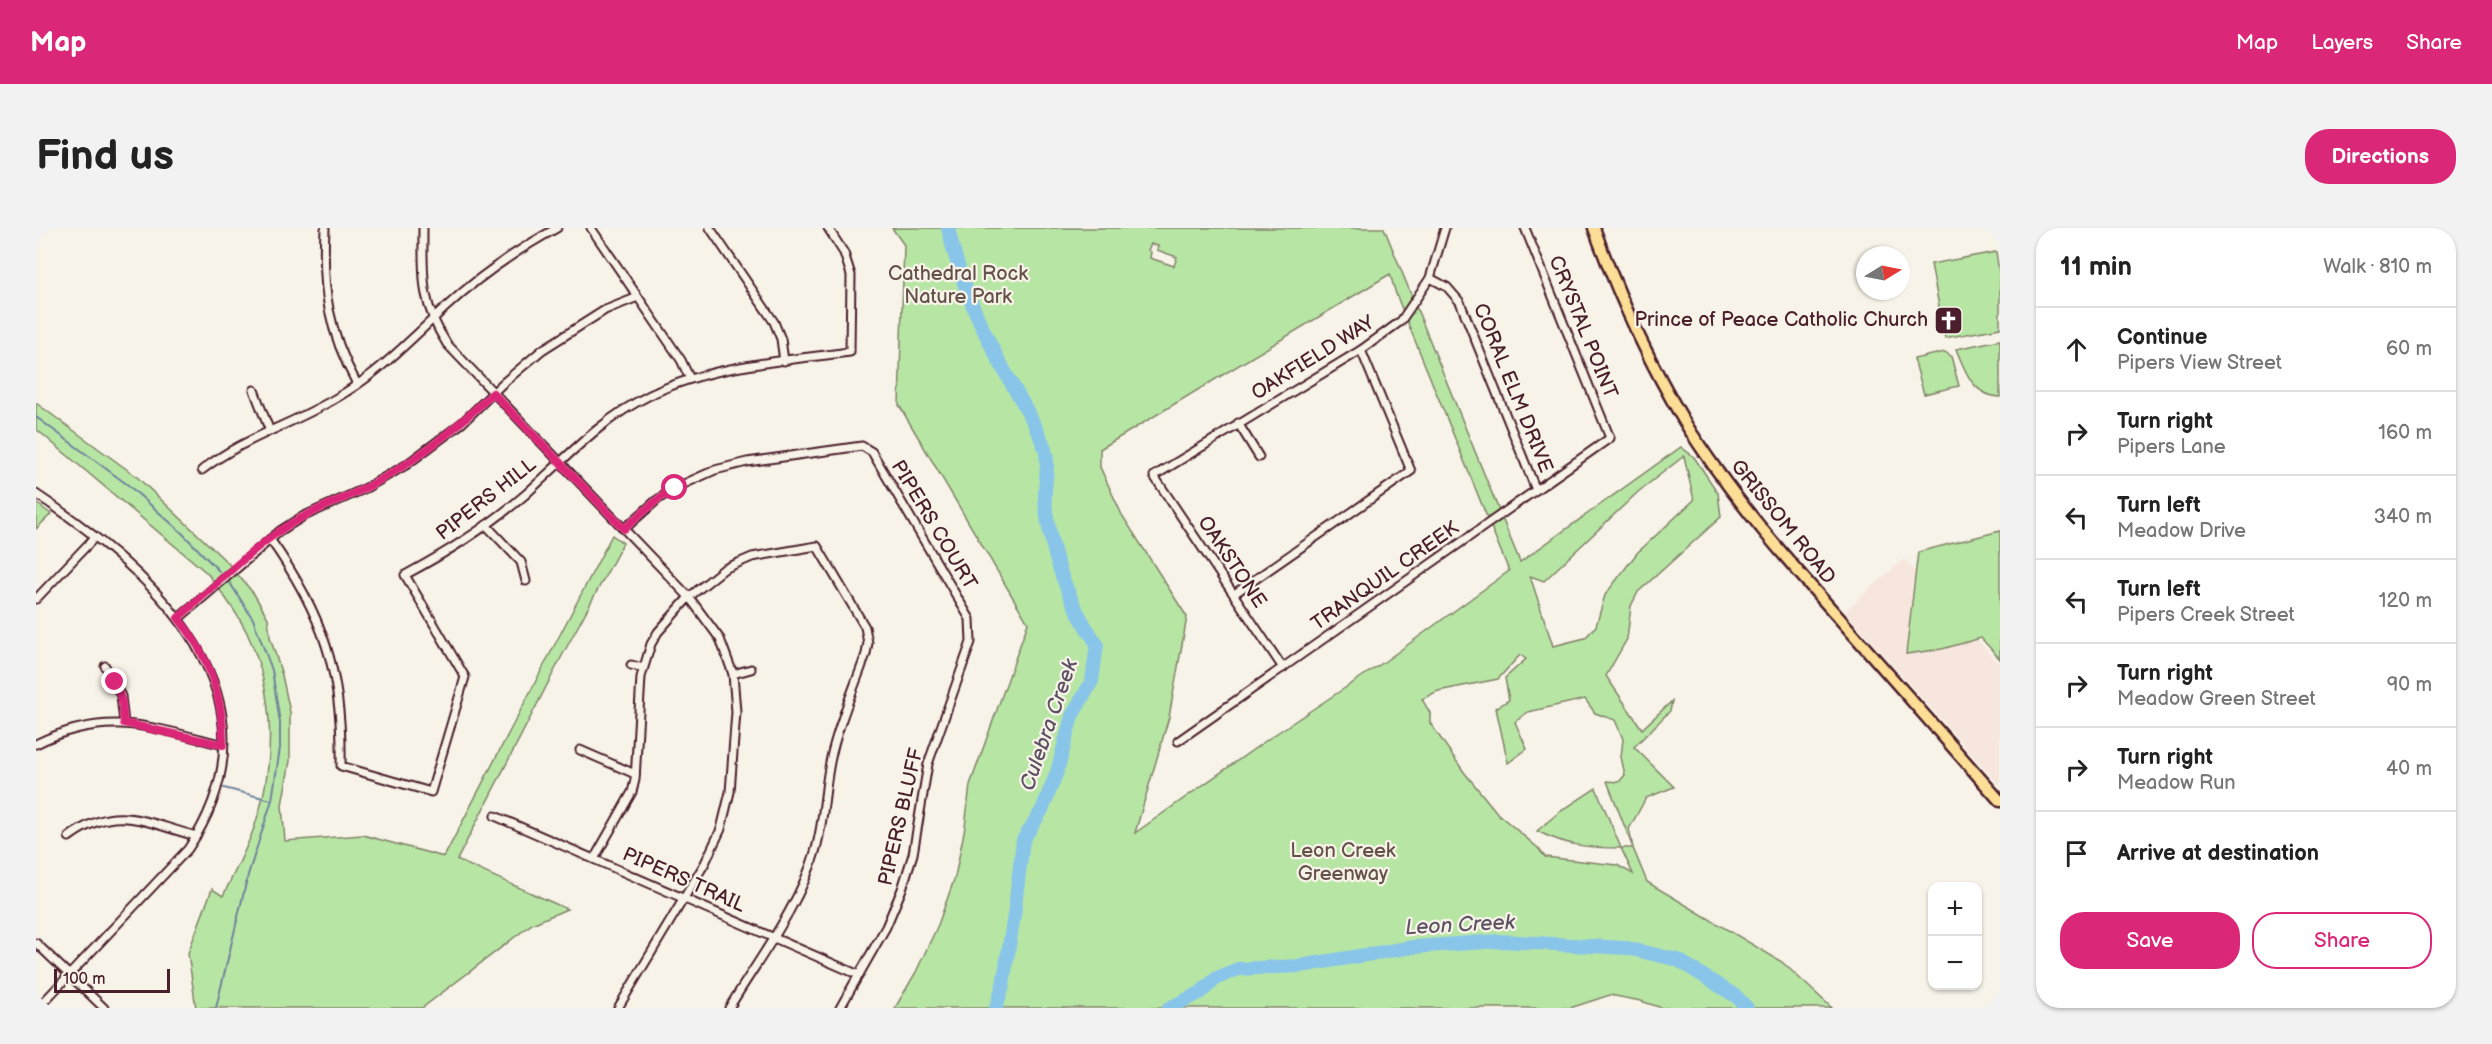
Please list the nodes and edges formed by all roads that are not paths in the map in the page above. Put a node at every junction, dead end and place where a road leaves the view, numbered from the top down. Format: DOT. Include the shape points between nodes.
graph roads {
  1 [pos="423,228"];
  2 [pos="557,228"];
  3 [pos="591,228"];
  4 [pos="710,228"];
  5 [pos="828,228"];
  6 [pos="1444,228"];
  7 [pos="1525,228"];
  8 [pos="1594,228"];
  9 [pos="325,229"];
  10 [pos="1430,278"];
  11 [pos="638,297"];
  12 [pos="434,319"];
  13 [pos="1361,350"];
  14 [pos="784,361"];
  15 [pos="690,379"];
  16 [pos="357,384"];
  17 [pos="254,390"];
  18 [pos="493,393"];
  19 [pos="1238,423"];
  20 [pos="269,429"];
  21 [pos="1610,438"];
  22 [pos="1259,457"];
  23 [pos="560,461"];
  24 [pos="202,470"];
  25 [pos="1154,476"];
  26 [pos="1536,490"];
  27 [pos="36,494"];
  28 [pos="486,525"];
  29 [pos="624,529"];
  30 [pos="95,537"];
  31 [pos="270,539"];
  32 [pos="526,580"];
  33 [pos="1234,594"];
  34 [pos="689,597"];
  35 [pos="36,599"];
  36 [pos="178,618"];
  37 [pos="971,624"];
  38 [pos="631,665"];
  39 [pos="105,666"];
  40 [pos="643,668"];
  41 [pos="1283,668"];
  42 [pos="751,669"];
  43 [pos="733,674"];
  44 [pos="124,723"];
  45 [pos="1178,741"];
  46 [pos="36,744"];
  47 [pos="223,745"];
  48 [pos="580,750"];
  49 [pos="635,774"];
  50 [pos="2000,801"];
  51 [pos="495,816"];
  52 [pos="196,836"];
  53 [pos="69,837"];
  54 [pos="594,859"];
  55 [pos="683,898"];
  56 [pos="772,937"];
  57 [pos="36,943"];
  58 [pos="70,975"];
  59 [pos="859,975"];
  60 [pos="38,1008"];
  61 [pos="104,1008"];
  62 [pos="618,1008"];
  63 [pos="729,1008"];
  64 [pos="840,1008"];
  1 -- 12 [label="street" via="422,278"];
  2 -- 12 [label="street" via="489,271"];
  3 -- 11 [label="street"];
  4 -- 14 [label="street" via="774,322"];
  5 -- 14 [label="street, PIPERS HILL" via="844,253 851,275 850,352"];
  6 -- 10 [label="street, OAKFIELD WAY"];
  7 -- 21 [label="street, CRYSTAL POINT"];
  8 -- 50 [label="main road, GRISSOM ROAD" via="1648,354 1685,422 1726,482 1779,550"];
  9 -- 16 [label="street" via="323,266 329,315"];
  10 -- 13 [label="street, OAKFIELD WAY" via="1401,321"];
  10 -- 26 [label="street, CORAL ELM DRIVE" via="1447,287 1460,302"];
  11 -- 15 [label="street"];
  11 -- 18 [label="street" via="580,324 542,350"];
  12 -- 16 [label="street"];
  12 -- 18 [label="street" via="452,349"];
  13 -- 19 [label="street, OAKFIELD WAY"];
  13 -- 33 [label="street" via="1411,471"];
  14 -- 15 [label="street, PIPERS HILL"];
  15 -- 23 [label="street, PIPERS HILL" via="622,410"];
  16 -- 20 [label="street" via="307,414"];
  17 -- 20 [label="street"];
  18 -- 23 [label="street"];
  18 -- 31 [label="street" via="462,423 406,465 302,517"];
  19 -- 22 [label="street"];
  19 -- 25 [label="street, OAKFIELD WAY"];
  20 -- 24 [label="street"];
  21 -- 26 [label="street, TRANQUIL CREEK"];
  23 -- 28 [label="street, PIPERS HILL"];
  23 -- 29 [label="street"];
  25 -- 33 [label="street, OAKSTONE"];
  26 -- 41 [label="street, TRANQUIL CREEK"];
  27 -- 30 [label="street"];
  28 -- 31 [label="street, PIPERS HILL" via="405,575 465,677 431,792 340,766 340,710 331,658 309,601"];
  28 -- 32 [label="street" via="520,562"];
  29 -- 34 [label="street"];
  29 -- 37 [label="street, PIPERS COURT" via="666,494 715,470 862,446 872,452"];
  30 -- 35 [label="street"];
  30 -- 36 [label="street"];
  31 -- 36 [label="street"];
  33 -- 41 [label="street, OAKSTONE"];
  34 -- 40 [label="street" via="658,632"];
  34 -- 43 [label="street" via="720,639"];
  34 -- 56 [label="street" via="739,561 818,546 867,635 866,654 832,751 815,853"];
  36 -- 47 [label="street" via="214,681"];
  37 -- 59 [label="street, PIPERS BLUFF" via="971,642 928,764 903,889"];
  38 -- 40 [label="street"];
  39 -- 44 [label="street" via="118,689"];
  40 -- 49 [label="street"];
  41 -- 45 [label="street, TRANQUIL CREEK"];
  42 -- 43 [label="street"];
  43 -- 55 [label="street" via="736,712 726,812 705,863"];
  44 -- 46 [label="street" via="81,727"];
  44 -- 47 [label="street"];
  47 -- 52 [label="street" via="214,797"];
  48 -- 49 [label="street"];
  49 -- 54 [label="street" via="623,811"];
  51 -- 54 [label="street, PIPERS TRAIL"];
  52 -- 53 [label="street" via="117,816 93,822"];
  52 -- 58 [label="street" via="175,864"];
  54 -- 55 [label="street, PIPERS TRAIL"];
  55 -- 56 [label="street, PIPERS TRAIL"];
  55 -- 62 [label="street"];
  56 -- 59 [label="street, PIPERS TRAIL"];
  56 -- 63 [label="street"];
  57 -- 58 [label="street"];
  58 -- 60 [label="street"];
  58 -- 61 [label="street"];
  59 -- 64 [label="street, PIPERS BLUFF"];
}
